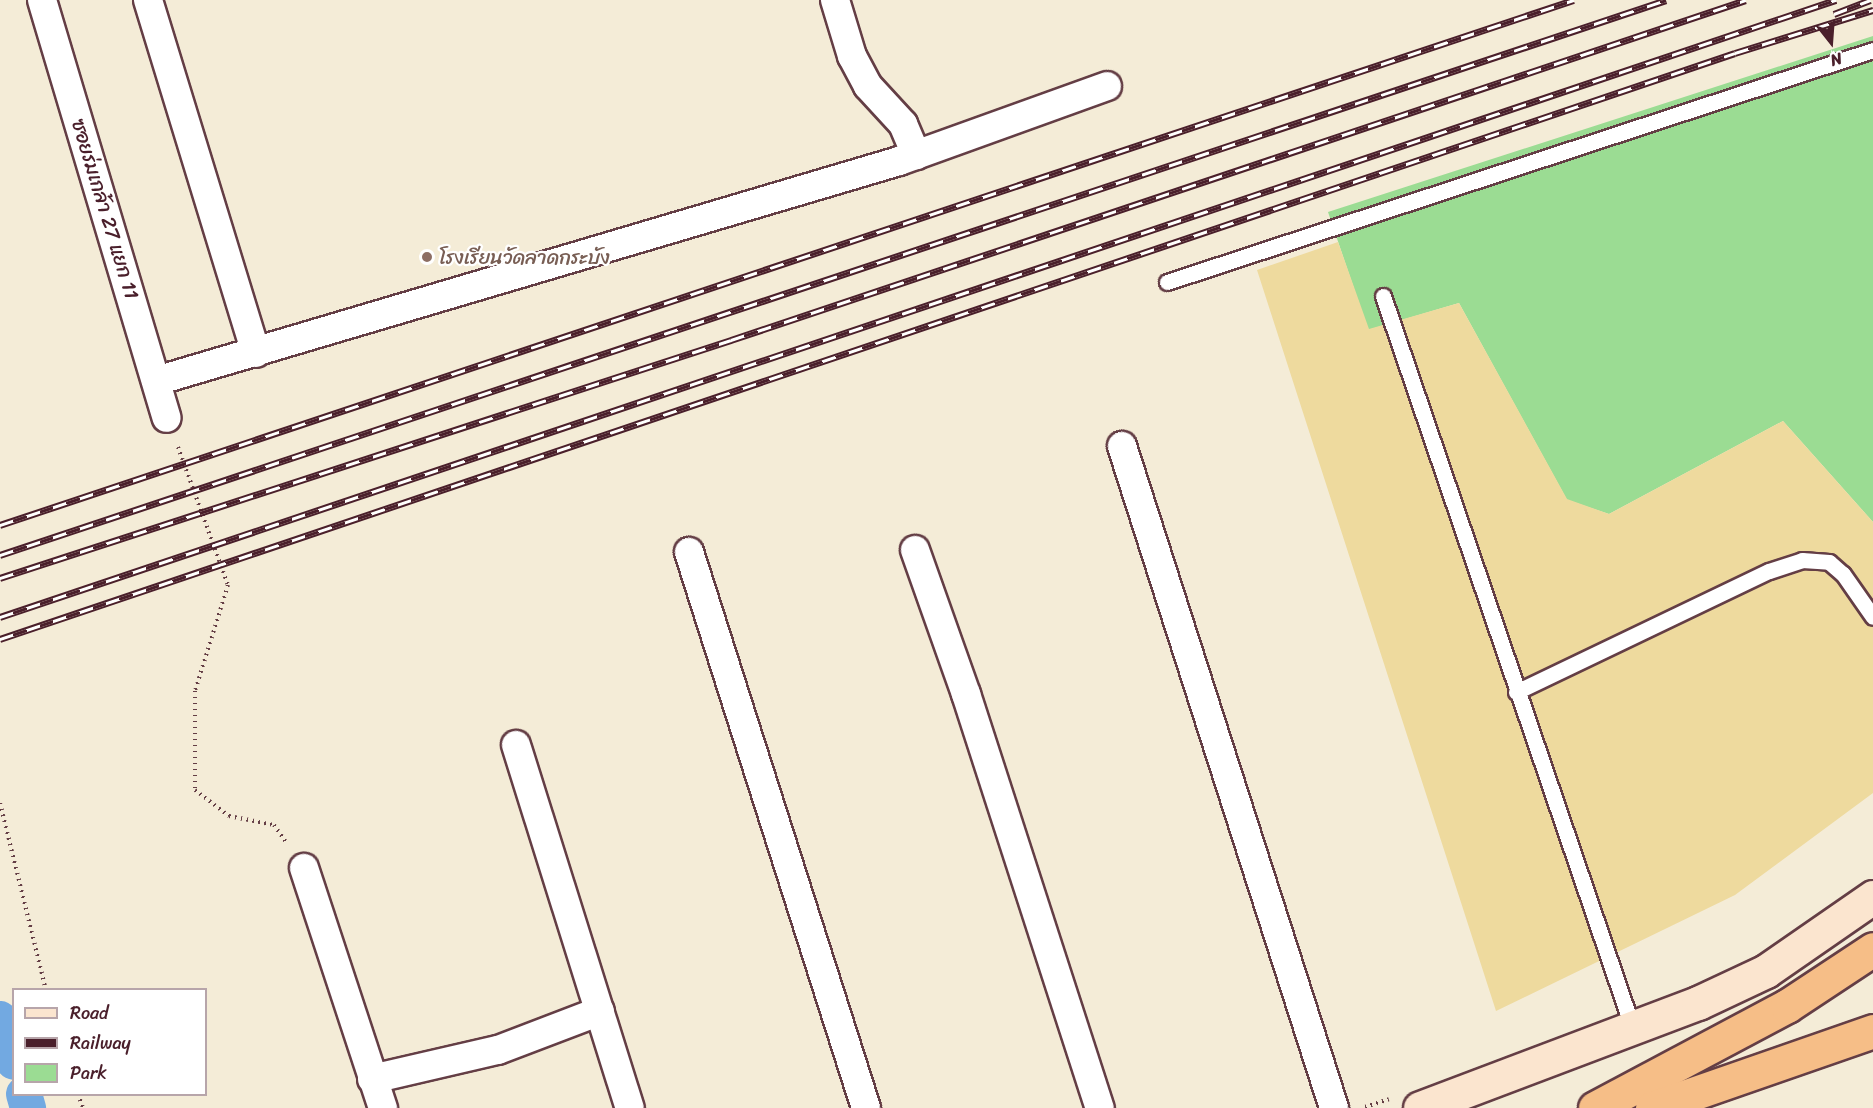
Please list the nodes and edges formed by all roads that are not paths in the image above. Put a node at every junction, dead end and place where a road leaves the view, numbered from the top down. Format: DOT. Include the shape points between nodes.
graph roads {
  1 [pos="42,0"];
  2 [pos="147,0"];
  3 [pos="835,0"];
  4 [pos="1873,50"];
  5 [pos="1107,86"];
  6 [pos="916,155"];
  7 [pos="1167,282"];
  8 [pos="1383,296"];
  9 [pos="255,353"];
  10 [pos="156,381"];
  11 [pos="167,418"];
  12 [pos="1122,446"];
  13 [pos="915,550"];
  14 [pos="689,552"];
  15 [pos="1873,617"];
  16 [pos="1516,692"];
  17 [pos="516,746"];
  18 [pos="304,868"];
  19 [pos="1873,897"];
  20 [pos="1873,949"];
  21 [pos="600,1011"];
  22 [pos="1633,1029"];
  23 [pos="1873,1031"];
  24 [pos="372,1079"];
  25 [pos="383,1108"];
  26 [pos="630,1108"];
  27 [pos="866,1108"];
  28 [pos="1100,1108"];
  29 [pos="1334,1108"];
  30 [pos="1420,1108"];
  31 [pos="1595,1108"];
  32 [pos="1652,1108"];
  1 -- 10 [label="street, ซอยร่มเกล้า 27 แยก 11"];
  2 -- 9 [label="street"];
  3 -- 6 [label="street" via="852,56 868,86 903,124"];
  4 -- 7 [label="lane"];
  5 -- 6 [label="street"];
  6 -- 9 [label="street"];
  8 -- 16 [label="lane"];
  9 -- 10 [label="street"];
  10 -- 11 [label="street, ซอยร่มเกล้า 27 แยก 11"];
  12 -- 29 [label="street"];
  13 -- 28 [label="street" via="966,694"];
  14 -- 27 [label="street"];
  15 -- 16 [label="lane" via="1844,574 1829,562 1802,560 1768,571"];
  16 -- 22 [label="lane"];
  17 -- 21 [label="street"];
  18 -- 24 [label="street"];
  19 -- 22 [label="main road" via="1766,971"];
  20 -- 31 [label="highway" via="1787,1006"];
  21 -- 24 [label="street" via="498,1050"];
  21 -- 26 [label="street"];
  22 -- 30 [label="main road"];
  23 -- 32 [label="highway"];
  24 -- 25 [label="street"];
}
